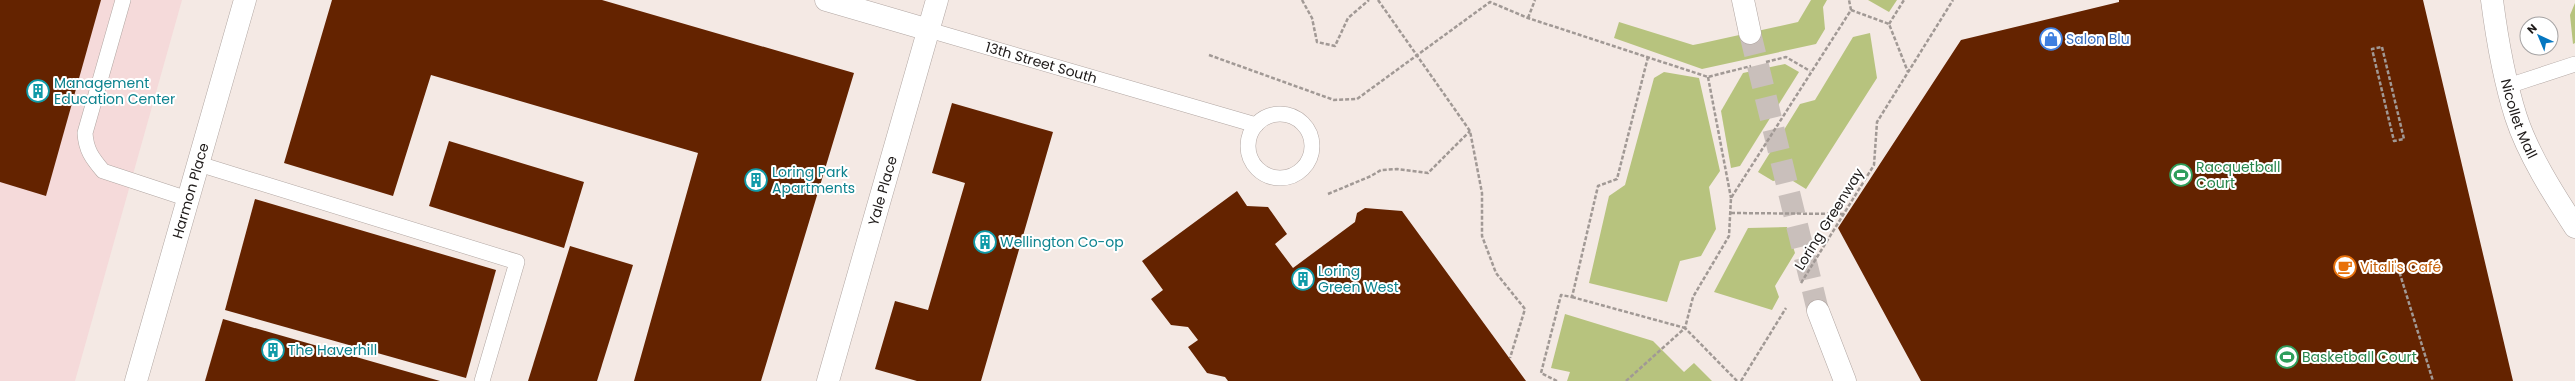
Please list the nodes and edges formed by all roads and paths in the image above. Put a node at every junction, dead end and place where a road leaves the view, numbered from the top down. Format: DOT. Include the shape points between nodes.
graph roads {
  1 [pos="123,0"];
  2 [pos="245,0"];
  3 [pos="826,0"];
  4 [pos="937,0"];
  5 [pos="1302,0"];
  6 [pos="1369,0"];
  7 [pos="1378,0"];
  8 [pos="1535,0"];
  9 [pos="1743,0"];
  10 [pos="1849,0"];
  11 [pos="1904,0"];
  12 [pos="1953,0"];
  13 [pos="2492,0"];
  14 [pos="1851,10"];
  15 [pos="1528,18"];
  16 [pos="1889,24"];
  17 [pos="929,30"];
  18 [pos="1750,33"];
  19 [pos="1209,55"];
  20 [pos="1418,56"];
  21 [pos="1648,57"];
  22 [pos="2575,64"];
  23 [pos="1810,72"];
  24 [pos="1908,72"];
  25 [pos="1708,77"];
  26 [pos="2508,86"];
  27 [pos="1256,125"];
  28 [pos="1470,131"];
  29 [pos="2394,141"];
  30 [pos="199,164"];
  31 [pos="1328,194"];
  32 [pos="1731,198"];
  33 [pos="188,199"];
  34 [pos="1731,213"];
  35 [pos="1843,214"];
  36 [pos="2575,227"];
  37 [pos="2396,261"];
  38 [pos="1798,288"];
  39 [pos="1572,297"];
  40 [pos="1790,301"];
  41 [pos="1818,310"];
  42 [pos="1685,328"];
  43 [pos="1510,358"];
  44 [pos="136,381"];
  45 [pos="482,381"];
  46 [pos="828,381"];
  47 [pos="1556,381"];
  48 [pos="1626,381"];
  49 [pos="1737,381"];
  50 [pos="1741,381"];
  51 [pos="1844,381"];
  52 [pos="2433,381"];
  1 -- 33 [label="lane" via="86,133 86,147 93,160 118,178"];
  2 -- 30 [label="street, Harmon Place"];
  3 -- 17 [label="street, 13th Street South"];
  4 -- 17 [label="street, Yale Place"];
  5 -- 6 [label="path" via="1312,18 1317,42 1335,46 1348,18"];
  7 -- 20 [label="path"];
  8 -- 15 [label="path"];
  9 -- 18 [label="street"];
  10 -- 14 [label="path"];
  11 -- 16 [label="path"];
  12 -- 24 [label="path, Loring Greenway"];
  13 -- 26 [label="street, Nicollet Mall" via="2498,46"];
  14 -- 16 [label="path"];
  14 -- 23 [label="path"];
  15 -- 20 [label="path" via="1490,2"];
  15 -- 21 [label="path"];
  16 -- 24 [label="path"];
  17 -- 27 [label="lane, 13th Street South"];
  17 -- 46 [label="street, Yale Place"];
  19 -- 20 [label="path" via="1334,100 1357,99"];
  20 -- 28 [label="path"];
  21 -- 25 [label="path"];
  21 -- 39 [label="path" via="1617,179 1598,186"];
  22 -- 26 [label="lane"];
  23 -- 25 [label="path" via="1786,57"];
  23 -- 32 [label="path"];
  24 -- 35 [label="path, Loring Greenway" via="1877,122 1874,165"];
  25 -- 32 [label="path"];
  26 -- 36 [label="street, Nicollet Mall" via="2516,118 2548,186"];
  27 -- 27 [label="lane" via="1274,114 1286,114 1304,125 1312,145 1305,166 1287,177 1268,175 1259,170 1252,163 1248,148 1250,133"];
  28 -- 31 [label="path" via="1428,173 1397,169 1381,170"];
  28 -- 43 [label="path" via="1482,193 1482,236 1496,273 1525,309"];
  29 -- 29 [label="path" via="2404,139 2382,47 2372,49"];
  30 -- 33 [label="street, Harmon Place"];
  30 -- 45 [label="lane" via="517,262"];
  32 -- 34 [label="path"];
  33 -- 44 [label="street, Harmon Place"];
  34 -- 35 [label="path"];
  34 -- 42 [label="path" via="1729,236 1693,297"];
  35 -- 38 [label="path, Loring Greenway"];
  37 -- 52 [label="path"];
  39 -- 42 [label="path"];
  39 -- 47 [label="path" via="1561,295 1541,373"];
  40 -- 50 [label="path"];
  41 -- 51 [label="street"];
  42 -- 48 [label="path"];
  42 -- 49 [label="path"];
}
